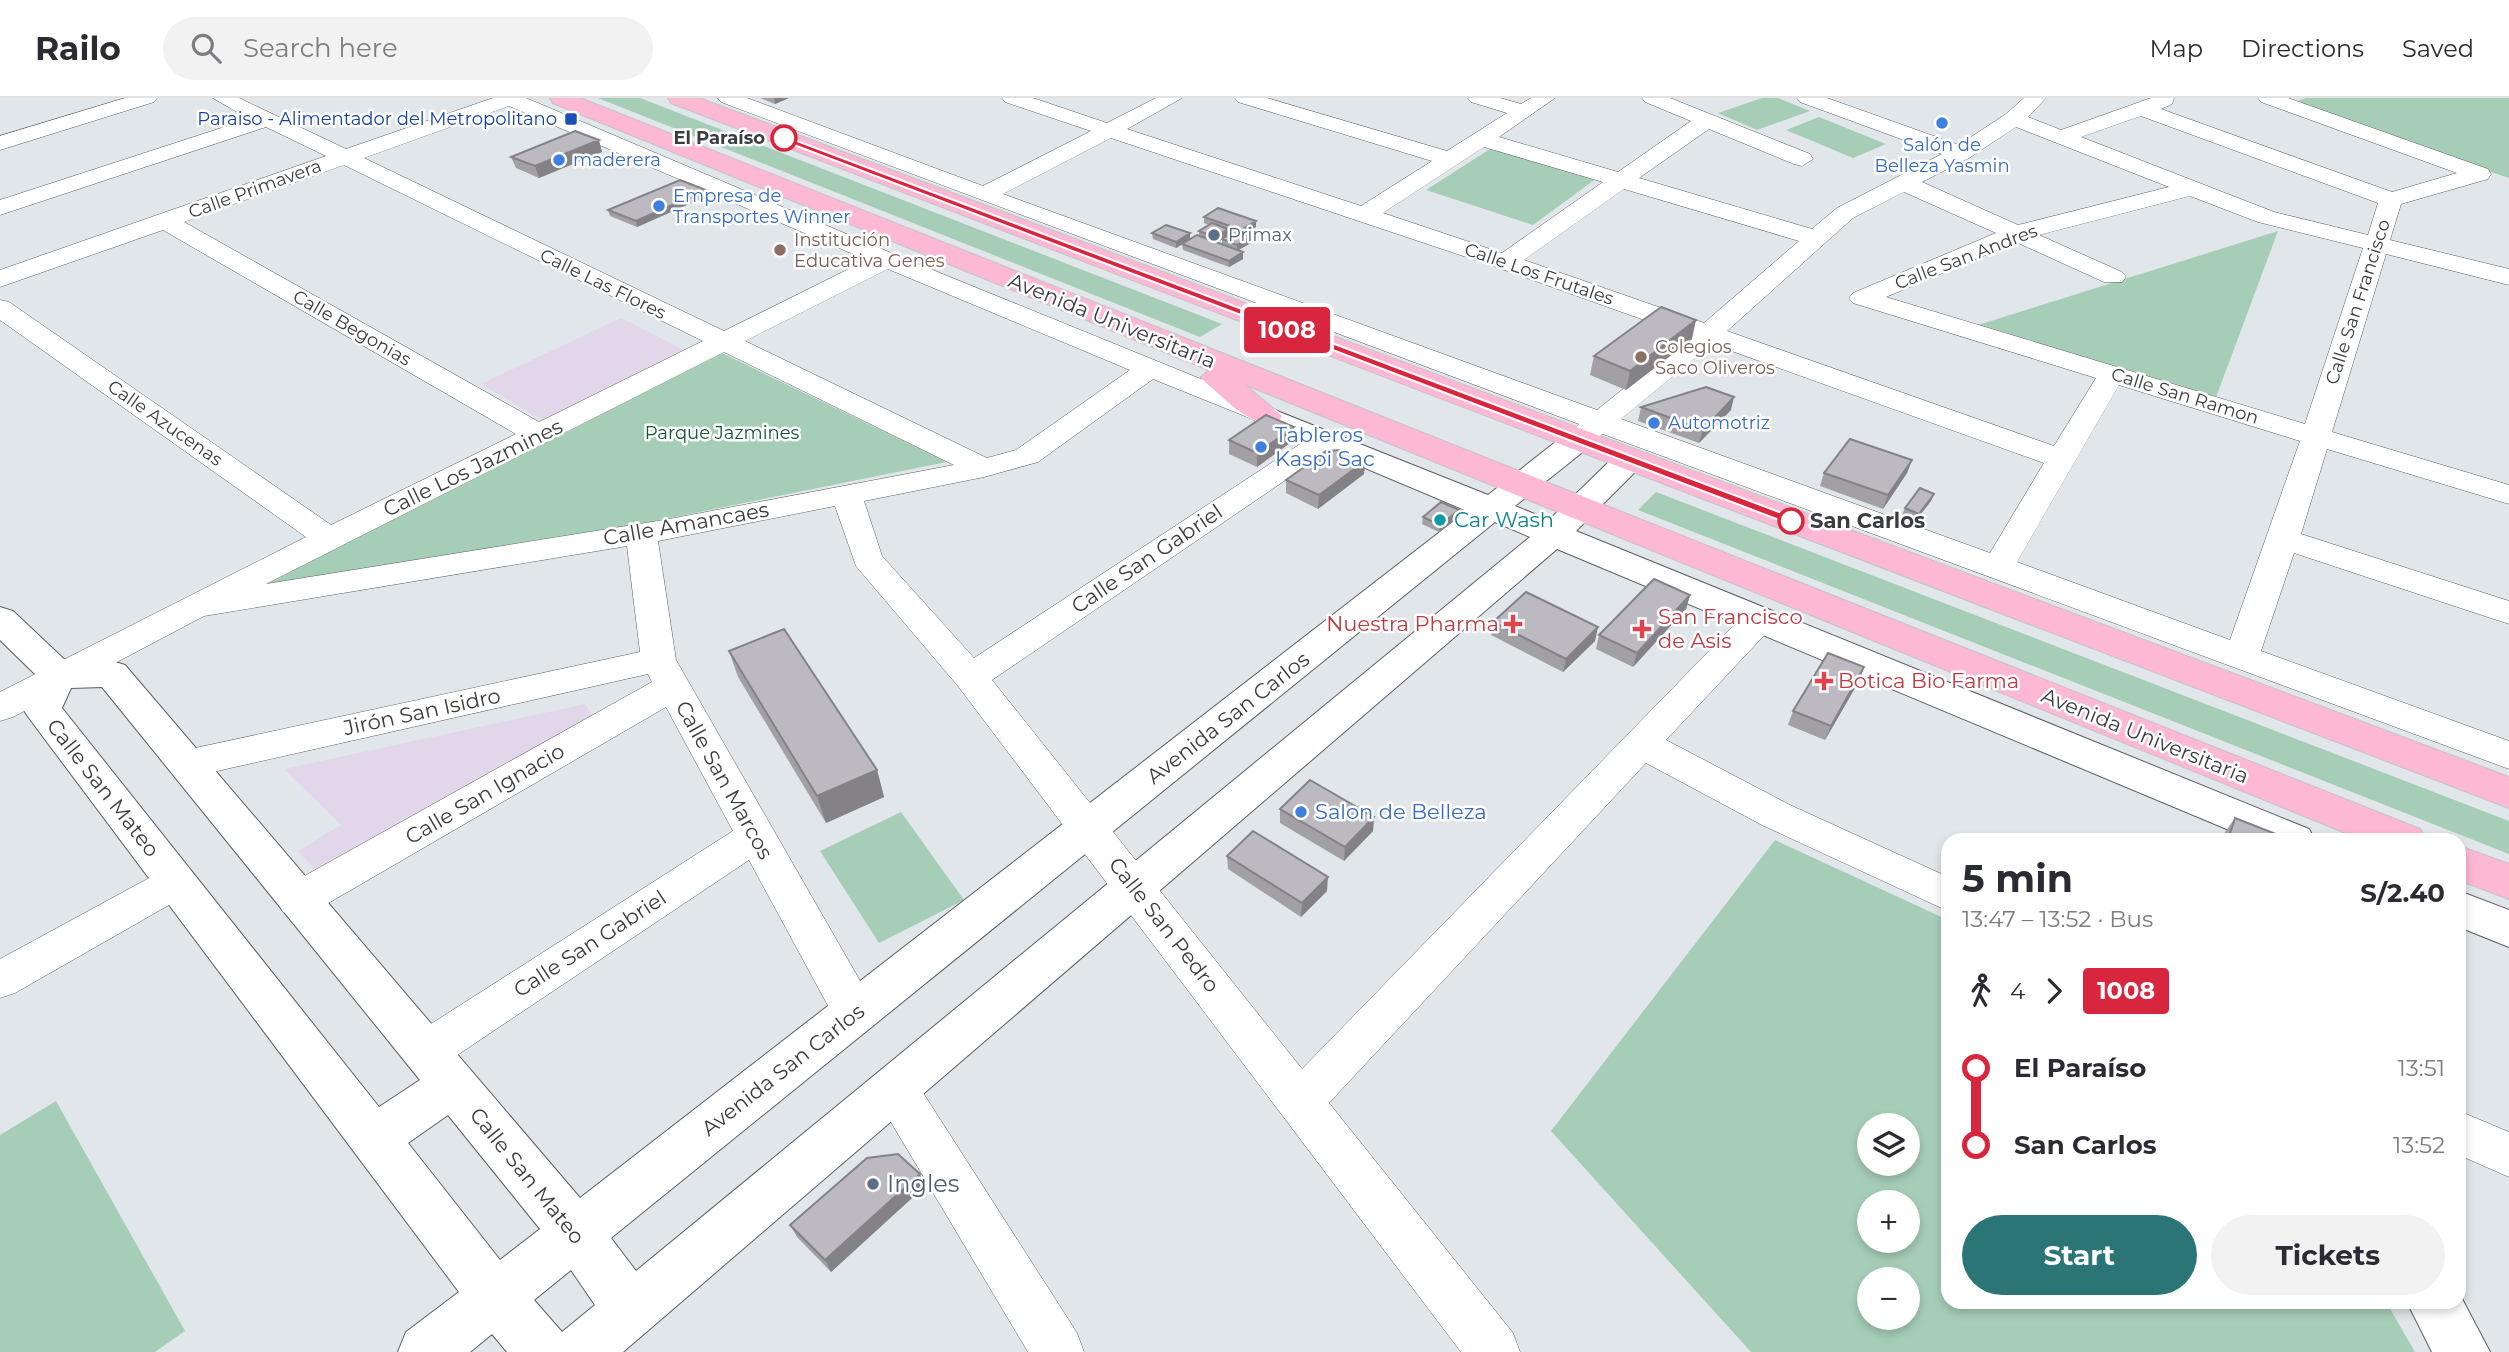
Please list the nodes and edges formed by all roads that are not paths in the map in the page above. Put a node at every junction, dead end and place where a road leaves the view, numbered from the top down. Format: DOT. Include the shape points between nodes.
graph roads {
  1 [pos="147,98"];
  2 [pos="223,98"];
  3 [pos="509,98"];
  4 [pos="561,98"];
  5 [pos="679,98"];
  6 [pos="727,98"];
  7 [pos="1012,98"];
  8 [pos="1172,98"];
  9 [pos="1245,98"];
  10 [pos="1478,98"];
  11 [pos="1545,98"];
  12 [pos="1653,98"];
  13 [pos="2036,98"];
  14 [pos="2171,98"];
  15 [pos="2269,98"];
  16 [pos="1813,99"];
  17 [pos="2142,109"];
  18 [pos="1524,112"];
  19 [pos="2014,119"];
  20 [pos="267,120"];
  21 [pos="1707,120"];
  22 [pos="1109,128"];
  23 [pos="2064,136"];
  24 [pos="1481,139"];
  25 [pos="0,143"];
  26 [pos="1961,153"];
  27 [pos="344,157"];
  28 [pos="1450,159"];
  29 [pos="1802,159"];
  30 [pos="1620,181"];
  31 [pos="1904,183"];
  32 [pos="2193,188"];
  33 [pos="983,195"];
  34 [pos="2391,200"];
  35 [pos="0,208"];
  36 [pos="1364,215"];
  37 [pos="165,221"];
  38 [pos="2017,233"];
  39 [pos="1815,238"];
  40 [pos="2377,245"];
  41 [pos="887,260"];
  42 [pos="1504,262"];
  43 [pos="2113,277"];
  44 [pos="2509,277"];
  45 [pos="0,279"];
  46 [pos="1862,298"];
  47 [pos="0,308"];
  48 [pos="1709,332"];
  49 [pos="724,343"];
  50 [pos="1178,348"];
  51 [pos="1149,369"];
  52 [pos="2112,374"];
  53 [pos="1267,416"];
  54 [pos="1589,430"];
  55 [pos="540,435"];
  56 [pos="2316,436"];
  57 [pos="1324,441"];
  58 [pos="1639,450"];
  59 [pos="2062,459"];
  60 [pos="984,468"];
  61 [pos="847,495"];
  62 [pos="2509,495"];
  63 [pos="1506,498"];
  64 [pos="1566,522"];
  65 [pos="641,532"];
  66 [pos="330,539"];
  67 [pos="2283,539"];
  68 [pos="1998,567"];
  69 [pos="195,606"];
  70 [pos="2509,613"];
  71 [pos="0,619"];
  72 [pos="1759,620"];
  73 [pos="2242,656"];
  74 [pos="665,674"];
  75 [pos="60,676"];
  76 [pos="971,677"];
  77 [pos="0,708"];
  78 [pos="1640,744"];
  79 [pos="2509,755"];
  80 [pos="187,764"];
  81 [pos="2509,793"];
  82 [pos="1088,828"];
  83 [pos="2277,833"];
  84 [pos="2387,833"];
  85 [pos="755,836"];
  86 [pos="2466,865"];
  87 [pos="176,882"];
  88 [pos="2509,882"];
  89 [pos="1135,886"];
  90 [pos="1941,892"];
  91 [pos="298,900"];
  92 [pos="2466,911"];
  93 [pos="2509,929"];
  94 [pos="0,980"];
  95 [pos="855,1013"];
  96 [pos="439,1069"];
  97 [pos="895,1088"];
  98 [pos="1301,1101"];
  99 [pos="2466,1135"];
  100 [pos="374,1139"];
  101 [pos="2509,1155"];
  102 [pos="576,1233"];
  103 [pos="496,1297"];
  104 [pos="2438,1309"];
  105 [pos="631,1310"];
  106 [pos="426,1352"];
  107 [pos="543,1352"];
  108 [pos="581,1352"];
  109 [pos="1058,1352"];
  110 [pos="1494,1352"];
  111 [pos="2462,1352"];
  1 -- 25 [label="street"];
  2 -- 20 [label="street, Calle Las Flores"];
  3 -- 27 [label="street, Calle Primavera"];
  3 -- 41 [label="street, Avenida Universitaria"];
  4 -- 50 [label="main road, Avenida Universitaria"];
  5 -- 54 [label="main road"];
  6 -- 33 [label="street"];
  7 -- 22 [label="street, Calle Los Frutales"];
  8 -- 22 [label="street"];
  9 -- 28 [label="street"];
  10 -- 18 [label="street"];
  11 -- 18 [label="street"];
  12 -- 21 [label="street"];
  13 -- 19 [label="street, Avenida San Carlos"];
  14 -- 17 [label="street"];
  15 -- 34 [label="street" via="2480,174"];
  16 -- 26 [label="street"];
  17 -- 23 [label="street"];
  17 -- 34 [label="street, Calle San Francisco"];
  18 -- 24 [label="street"];
  19 -- 23 [label="street"];
  19 -- 26 [label="street, Avenida San Carlos"];
  20 -- 27 [label="street, Calle Las Flores"];
  20 -- 35 [label="street"];
  21 -- 29 [label="street"];
  21 -- 30 [label="street"];
  22 -- 33 [label="street"];
  22 -- 36 [label="street, Calle Los Frutales"];
  23 -- 32 [label="street"];
  24 -- 28 [label="street"];
  24 -- 30 [label="street"];
  26 -- 31 [label="street, Avenida San Carlos"];
  27 -- 37 [label="street, Calle Primavera"];
  27 -- 49 [label="street, Calle Las Flores"];
  28 -- 36 [label="street"];
  30 -- 39 [label="street"];
  30 -- 42 [label="street"];
  31 -- 38 [label="street"];
  31 -- 39 [label="street, Avenida San Carlos" via="1845,213"];
  32 -- 38 [label="street, Calle San Andres"];
  32 -- 40 [label="street" via="2266,217"];
  33 -- 54 [label="street"];
  34 -- 40 [label="street, Calle San Francisco"];
  36 -- 42 [label="street, Calle Los Frutales"];
  37 -- 45 [label="street, Calle Primavera"];
  37 -- 55 [label="street, Calle Begonias"];
  38 -- 43 [label="street"];
  38 -- 46 [label="street, Calle San Andres"];
  39 -- 48 [label="street, Avenida San Carlos"];
  40 -- 44 [label="street"];
  40 -- 56 [label="street, Calle San Francisco"];
  41 -- 49 [label="street, Calle Los Jazmines"];
  41 -- 51 [label="street, Avenida Universitaria"];
  42 -- 48 [label="street, Calle Los Frutales"];
  46 -- 52 [label="street, Calle San Ramon"];
  47 -- 66 [label="street, Calle Azucenas"];
  48 -- 54 [label="street, Avenida San Carlos"];
  48 -- 59 [label="street, Calle Los Frutales"];
  49 -- 55 [label="street, Calle Los Jazmines"];
  49 -- 60 [label="street, Calle Las Flores"];
  50 -- 53 [label="main road"];
  50 -- 63 [label="main road, Avenida Universitaria"];
  51 -- 53 [label="street, Avenida Universitaria"];
  51 -- 60 [label="street, Calle Amancaes" via="1027,456"];
  52 -- 56 [label="street, Calle San Ramon"];
  52 -- 59 [label="street"];
  53 -- 57 [label="street, Avenida Universitaria"];
  54 -- 58 [label="street"];
  54 -- 63 [label="street, Avenida San Carlos"];
  55 -- 66 [label="street, Calle Los Jazmines"];
  56 -- 62 [label="street, Calle San Ramon"];
  56 -- 67 [label="street, Calle San Francisco"];
  57 -- 63 [label="street, Avenida Universitaria"];
  57 -- 76 [label="street, Calle San Gabriel"];
  58 -- 64 [label="street"];
  58 -- 68 [label="street"];
  58 -- 81 [label="main road"];
  59 -- 68 [label="street"];
  60 -- 61 [label="street, Calle Amancaes"];
  61 -- 65 [label="street, Calle Amancaes"];
  61 -- 76 [label="street, Calle San Pedro" via="867,559"];
  63 -- 64 [label="street, Avenida Universitaria"];
  63 -- 82 [label="street, Avenida San Carlos"];
  64 -- 72 [label="street, Avenida Universitaria"];
  64 -- 84 [label="main road, Avenida Universitaria"];
  64 -- 89 [label="street"];
  65 -- 69 [label="street, Calle Amancaes"];
  65 -- 74 [label="street, Calle San Marcos"];
  66 -- 69 [label="street, Calle Los Jazmines"];
  67 -- 70 [label="street"];
  67 -- 73 [label="street, Calle San Francisco"];
  68 -- 73 [label="street"];
  69 -- 75 [label="street, Calle Los Jazmines"];
  71 -- 75 [label="street"];
  72 -- 78 [label="street"];
  72 -- 83 [label="street, Avenida Universitaria"];
  73 -- 79 [label="street"];
  74 -- 80 [label="street, Jirón San Isidro"];
  74 -- 85 [label="street, Calle San Marcos"];
  74 -- 91 [label="street, Calle San Ignacio"];
  75 -- 77 [label="street, Calle Los Jazmines"];
  75 -- 80 [label="street, Calle San Mateo" via="112,674"];
  75 -- 87 [label="street, Calle San Mateo" via="42,709"];
  76 -- 82 [label="street, Calle San Pedro"];
  78 -- 90 [label="street" via="1776,815"];
  78 -- 98 [label="street"];
  80 -- 91 [label="street, Calle San Mateo"];
  82 -- 89 [label="street, Calle San Pedro"];
  82 -- 95 [label="street, Avenida San Carlos"];
  85 -- 95 [label="street, Calle San Marcos"];
  85 -- 96 [label="street, Calle San Gabriel"];
  86 -- 88 [label="main road"];
  87 -- 94 [label="street"];
  87 -- 100 [label="street, Calle San Mateo"];
  89 -- 97 [label="street"];
  89 -- 98 [label="street, Calle San Pedro"];
  91 -- 96 [label="street, Calle San Mateo"];
  92 -- 93 [label="street"];
  95 -- 102 [label="street, Avenida San Carlos"];
  96 -- 100 [label="street"];
  96 -- 102 [label="street, Calle San Mateo"];
  97 -- 105 [label="street"];
  97 -- 109 [label="street"];
  98 -- 110 [label="street, Calle San Pedro"];
  99 -- 101 [label="street"];
  100 -- 103 [label="street, Calle San Mateo"];
  102 -- 103 [label="street, Avenida San Carlos"];
  102 -- 105 [label="street, Calle San Mateo"];
  103 -- 106 [label="street, Avenida San Carlos"];
  103 -- 107 [label="street, Calle San Mateo"];
  104 -- 111 [label="street"];
  105 -- 108 [label="street"];
}
